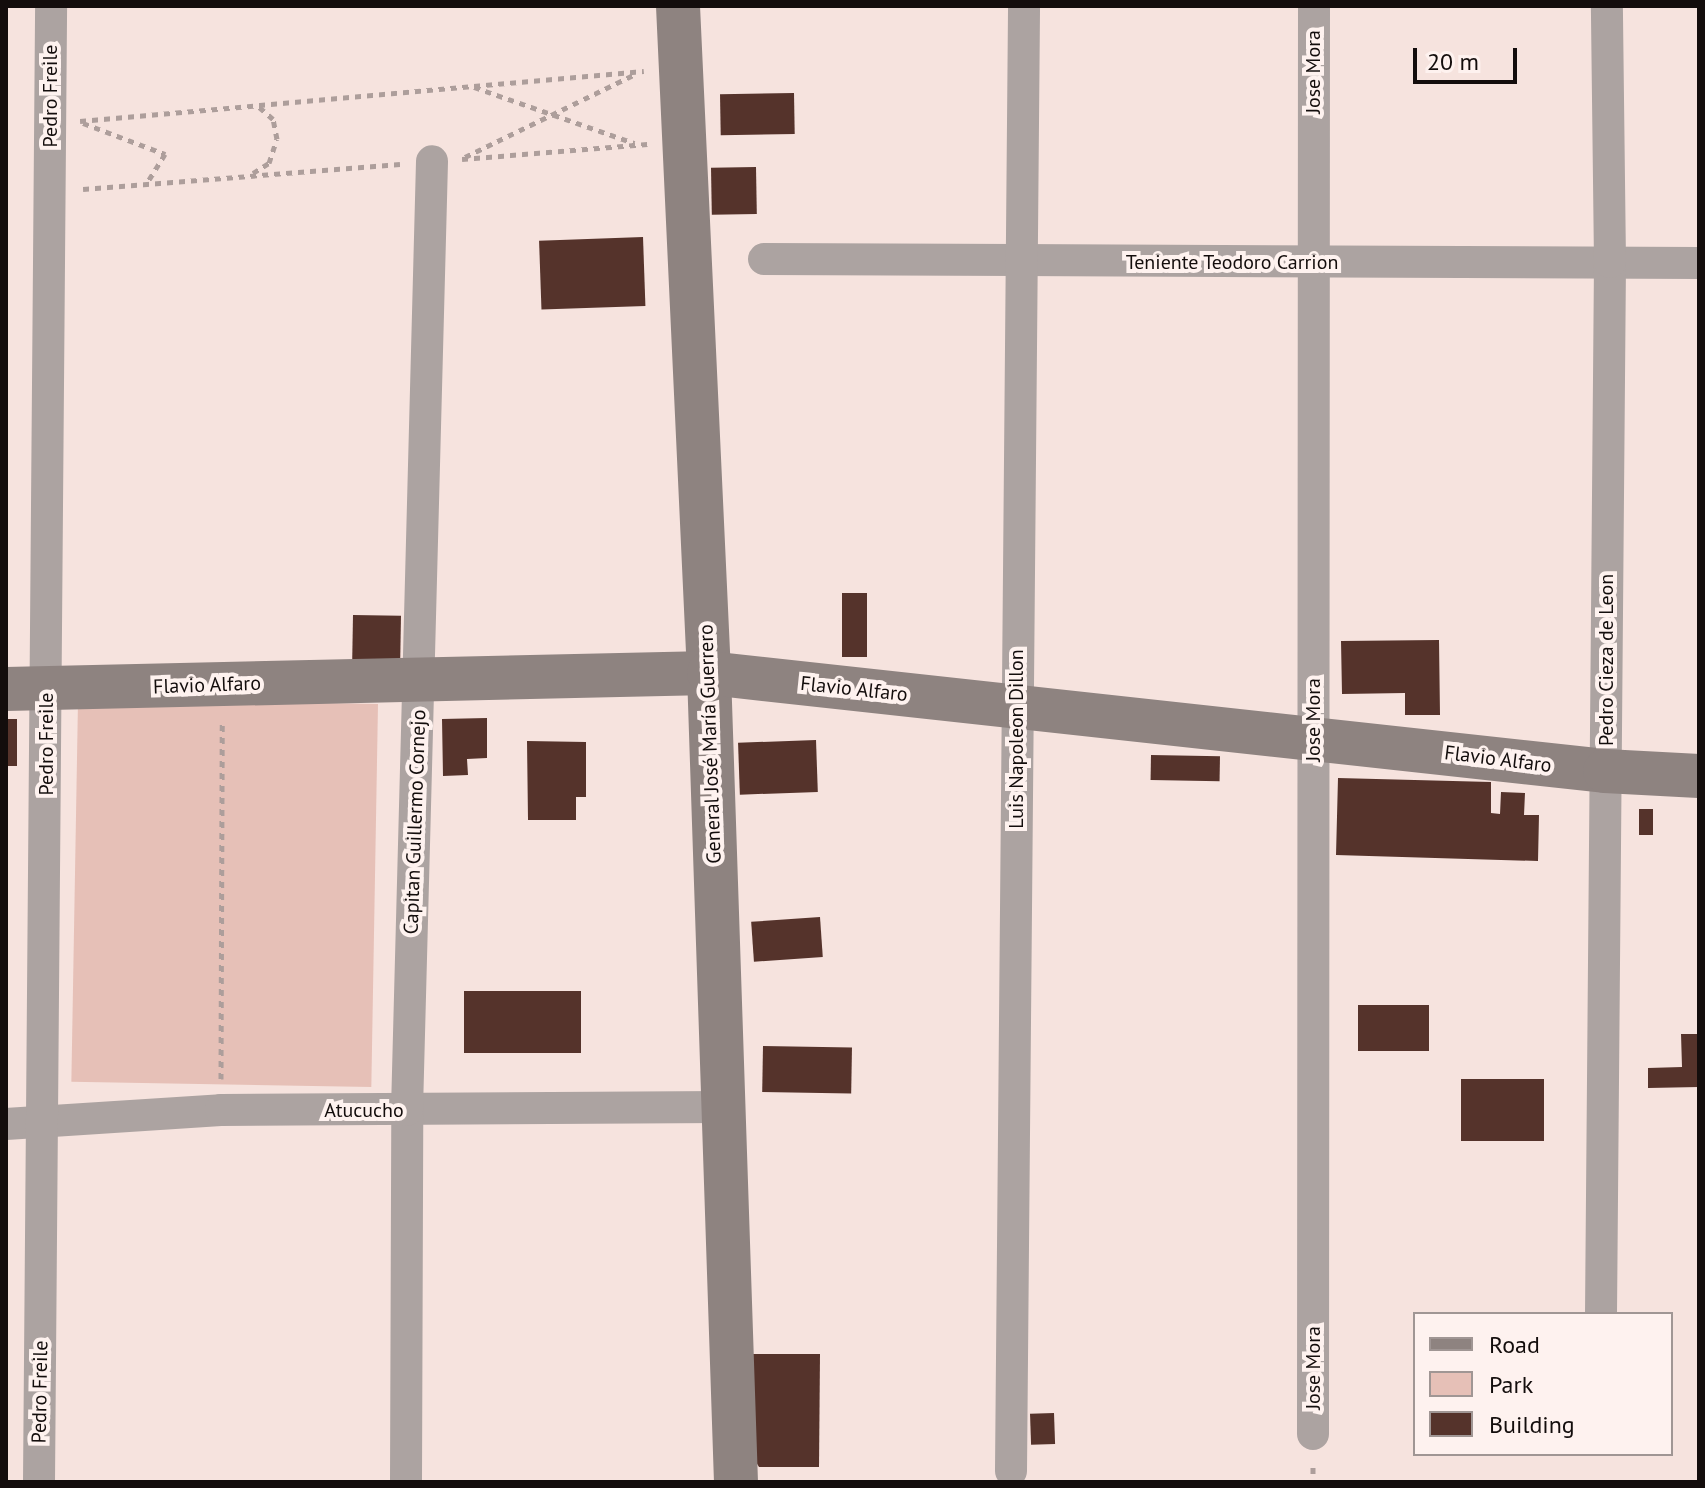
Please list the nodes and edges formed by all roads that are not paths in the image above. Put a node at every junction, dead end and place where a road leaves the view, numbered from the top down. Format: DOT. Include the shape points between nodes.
graph roads {
  1 [pos="51,6"];
  2 [pos="678,6"];
  3 [pos="1024,6"];
  4 [pos="1314,6"];
  5 [pos="1607,6"];
  6 [pos="446,160"];
  7 [pos="764,259"];
  8 [pos="1020,262"];
  9 [pos="1313,262"];
  10 [pos="1610,262"];
  11 [pos="1699,263"];
  12 [pos="709,673"];
  13 [pos="420,678"];
  14 [pos="26,689"];
  15 [pos="1016,707"];
  16 [pos="1313,737"];
  17 [pos="1605,771"];
  18 [pos="1699,776"];
  19 [pos="722,1107"];
  20 [pos="407,1110"];
  21 [pos="43,1122"];
  22 [pos="6,1124"];
  23 [pos="1601,1312"];
  24 [pos="1313,1434"];
  25 [pos="1011,1471"];
  26 [pos="39,1482"];
  27 [pos="406,1482"];
  28 [pos="736,1482"];
  1 -- 14 [label="street, Pedro Freile" via="65,123 50,192"];
  2 -- 12 [label="street, General José María Guerrero" via="660,70 684,141"];
  3 -- 8 [label="street, Luis Napoleon Dillon"];
  4 -- 9 [label="street, Jose Mora"];
  5 -- 10 [label="street, Pedro Cieza de Leon"];
  6 -- 13 [label="street, Capitan Guillermo Cornejo"];
  7 -- 8 [label="street, Teniente Teodoro Carrion"];
  8 -- 9 [label="street, Teniente Teodoro Carrion"];
  8 -- 15 [label="street, Luis Napoleon Dillon"];
  9 -- 10 [label="street, Teniente Teodoro Carrion"];
  9 -- 16 [label="street, Jose Mora"];
  10 -- 11 [label="street, Teniente Teodoro Carrion"];
  10 -- 17 [label="street, Pedro Cieza de Leon"];
  12 -- 13 [label="street, Flavio Alfaro"];
  12 -- 15 [label="street, Flavio Alfaro"];
  12 -- 19 [label="street, General José María Guerrero"];
  13 -- 14 [label="street, Flavio Alfaro"];
  13 -- 20 [label="street, Capitan Guillermo Cornejo"];
  14 -- 21 [label="street, Pedro Freile"];
  15 -- 16 [label="street, Flavio Alfaro"];
  15 -- 25 [label="street, Luis Napoleon Dillon"];
  16 -- 17 [label="street, Flavio Alfaro"];
  16 -- 24 [label="street, Jose Mora"];
  17 -- 18 [label="street, Flavio Alfaro"];
  17 -- 23 [label="street, Pedro Cieza de Leon"];
  19 -- 20 [label="street, Atucucho"];
  19 -- 28 [label="street, General José María Guerrero"];
  20 -- 21 [label="street, Atucucho" via="221,1110"];
  20 -- 27 [label="street, Capitan Guillermo Cornejo"];
  21 -- 22 [label="street, Atucucho"];
  21 -- 26 [label="street, Pedro Freile"];
}
